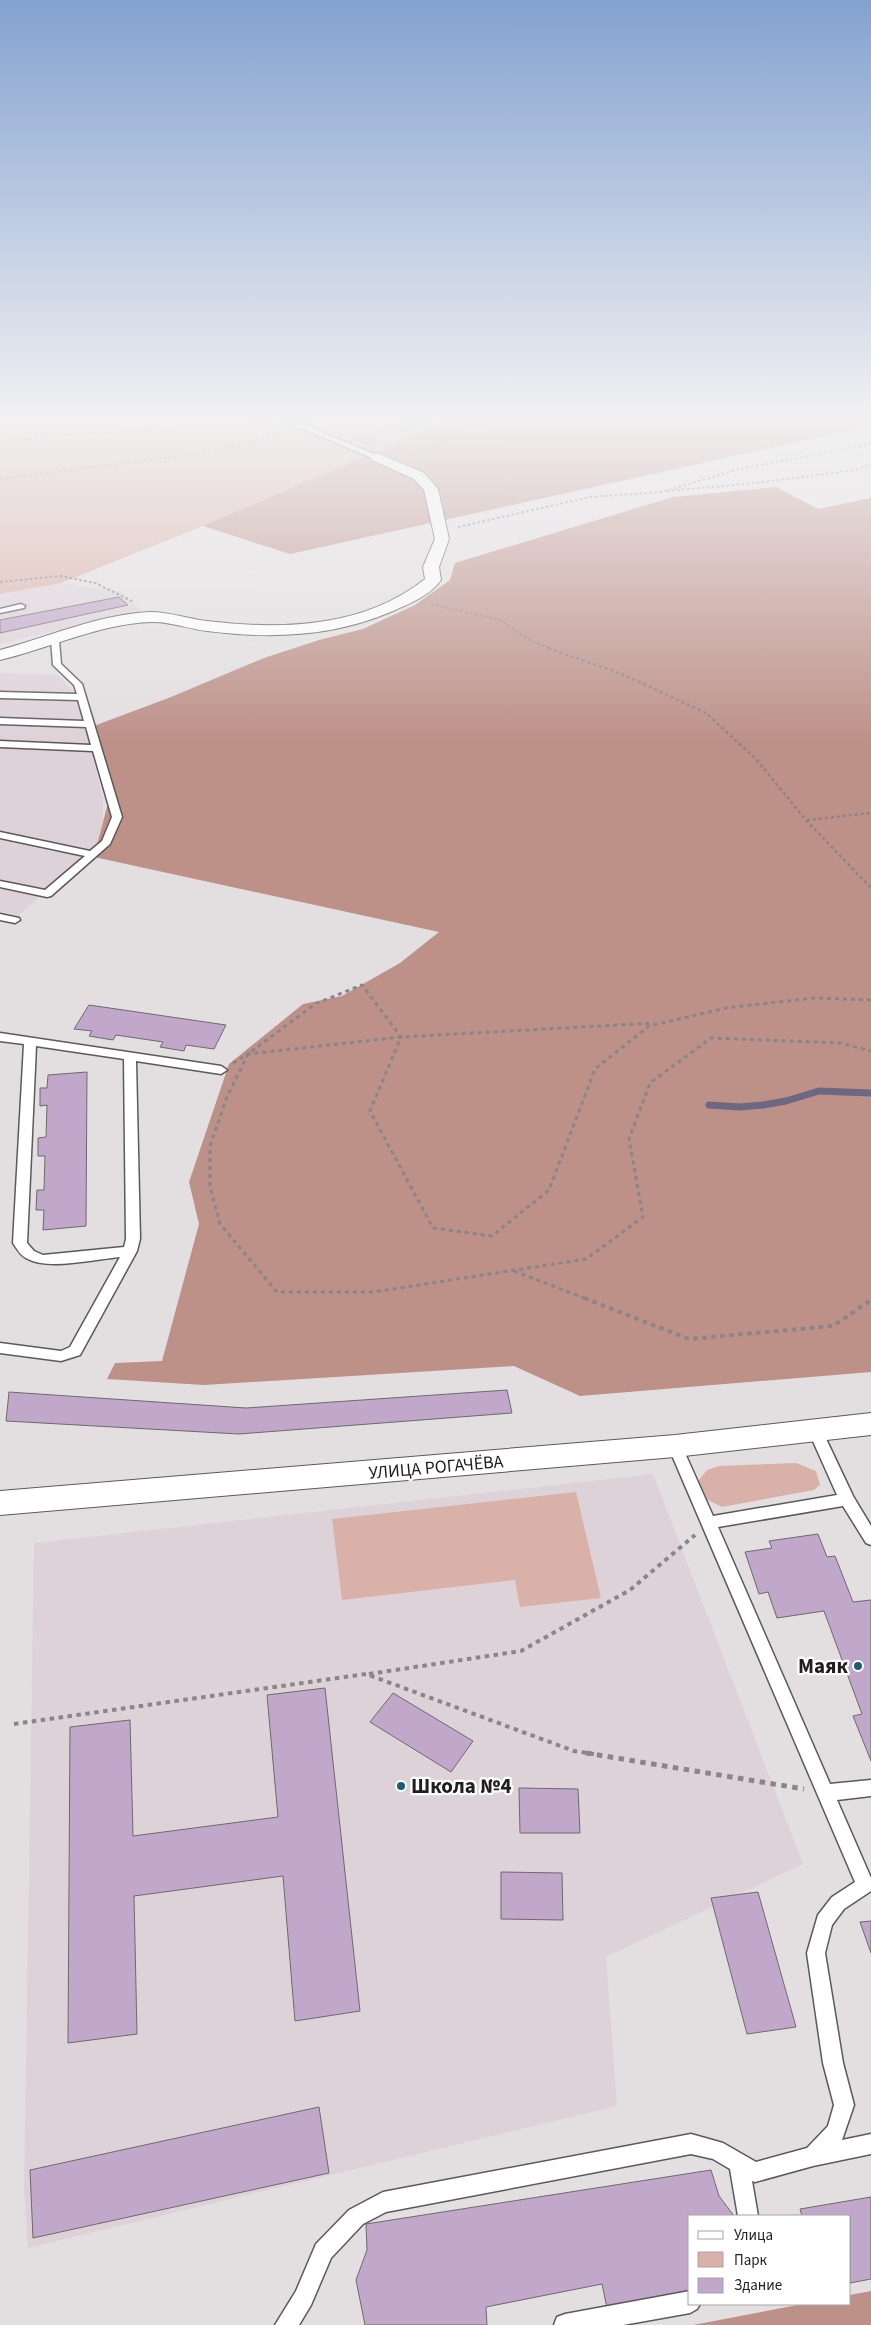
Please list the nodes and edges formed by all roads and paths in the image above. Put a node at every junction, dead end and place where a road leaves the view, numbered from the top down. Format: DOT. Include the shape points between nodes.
graph roads {
  1 [pos="439,526"];
  2 [pos="460,526"];
  3 [pos="440,531"];
  4 [pos="0,582"];
  5 [pos="398,603"];
  6 [pos="20,606"];
  7 [pos="0,611"];
  8 [pos="166,618"];
  9 [pos="55,640"];
  10 [pos="0,655"];
  11 [pos="0,695"];
  12 [pos="81,697"];
  13 [pos="0,721"];
  14 [pos="88,724"];
  15 [pos="0,744"];
  16 [pos="96,748"];
  17 [pos="871,813"];
  18 [pos="806,820"];
  19 [pos="0,835"];
  20 [pos="92,854"];
  21 [pos="0,884"];
  22 [pos="871,888"];
  23 [pos="0,917"];
  24 [pos="15,920"];
  25 [pos="871,1000"];
  26 [pos="664,1022"];
  27 [pos="0,1037"];
  28 [pos="401,1037"];
  29 [pos="30,1042"];
  30 [pos="871,1050"];
  31 [pos="248,1054"];
  32 [pos="130,1056"];
  33 [pos="221,1070"];
  34 [pos="130,1251"];
  35 [pos="513,1270"];
  36 [pos="871,1300"];
  37 [pos="0,1348"];
  38 [pos="871,1424"];
  39 [pos="815,1430"];
  40 [pos="675,1446"];
  41 [pos="847,1499"];
  42 [pos="0,1503"];
  43 [pos="708,1523"];
  44 [pos="871,1539"];
  45 [pos="366,1674"];
  46 [pos="14,1724"];
  47 [pos="871,1788"];
  48 [pos="825,1793"];
  49 [pos="868,1885"];
  50 [pos="871,2144"];
  51 [pos="813,2156"];
  52 [pos="739,2163"];
  53 [pos="748,2215"];
  54 [pos="688,2302"];
  55 [pos="286,2325"];
  56 [pos="566,2325"];
  1 -- 3 [label="street"];
  2 -- 3 [label="path"];
  3 -- 5 [label="street" via="441,544 431,567 433,580"];
  4 -- 8 [label="path" via="61,576 86,581"];
  5 -- 8 [label="street" via="337,625 304,631 204,626"];
  5 -- 18 [label="path" via="438,604 500,620 533,642 622,674 706,713 756,759"];
  6 -- 7 [label="lane"];
  8 -- 9 [label="street" via="129,620"];
  9 -- 10 [label="street"];
  9 -- 12 [label="lane" via="57,665 78,684"];
  11 -- 12 [label="lane"];
  12 -- 14 [label="lane"];
  13 -- 14 [label="lane"];
  14 -- 16 [label="lane"];
  15 -- 16 [label="lane"];
  16 -- 20 [label="lane" via="117,817 106,842"];
  17 -- 18 [label="path"];
  18 -- 22 [label="path"];
  19 -- 20 [label="lane"];
  20 -- 21 [label="lane" via="46,894"];
  23 -- 24 [label="lane"];
  25 -- 26 [label="path" via="813,998 726,1008"];
  26 -- 28 [label="path"];
  26 -- 28 [label="path" via="649,1026 595,1069 549,1190 492,1236 433,1228 370,1111"];
  27 -- 29 [label="lane"];
  28 -- 31 [label="path"];
  28 -- 31 [label="path" via="362,985 315,1004"];
  29 -- 32 [label="lane"];
  29 -- 34 [label="lane" via="22,1249 43,1260"];
  30 -- 35 [label="path" via="840,1043 711,1038 650,1082 629,1139 643,1217 586,1259"];
  31 -- 33 [label="path"];
  31 -- 35 [label="path" via="227,1097 210,1146 210,1186 220,1224 277,1292 374,1292"];
  32 -- 33 [label="lane"];
  32 -- 34 [label="lane" via="133,1239"];
  34 -- 37 [label="lane" via="75,1351 61,1356"];
  35 -- 36 [label="path" via="689,1340 833,1326"];
  38 -- 39 [label="street, УЛИЦА РОГАЧЁВА"];
  39 -- 40 [label="street, УЛИЦА РОГАЧЁВА"];
  39 -- 41 [label="lane"];
  40 -- 42 [label="street, УЛИЦА РОГАЧЁВА"];
  40 -- 43 [label="lane"];
  41 -- 43 [label="lane"];
  41 -- 44 [label="lane"];
  43 -- 45 [label="path" via="630,1590 521,1651"];
  43 -- 48 [label="lane"];
  45 -- 46 [label="path"];
  45 -- 48 [label="path" via="574,1751"];
  47 -- 48 [label="lane"];
  48 -- 49 [label="lane"];
  49 -- 51 [label="lane" via="838,1903 824,1921 816,1953 844,2105 836,2132"];
  50 -- 51 [label="lane"];
  51 -- 52 [label="lane" via="755,2172"];
  52 -- 53 [label="lane"];
  52 -- 55 [label="lane" via="716,2150 691,2144 383,2202 356,2217 322,2252 304,2298"];
  54 -- 56 [label="lane"];
}
